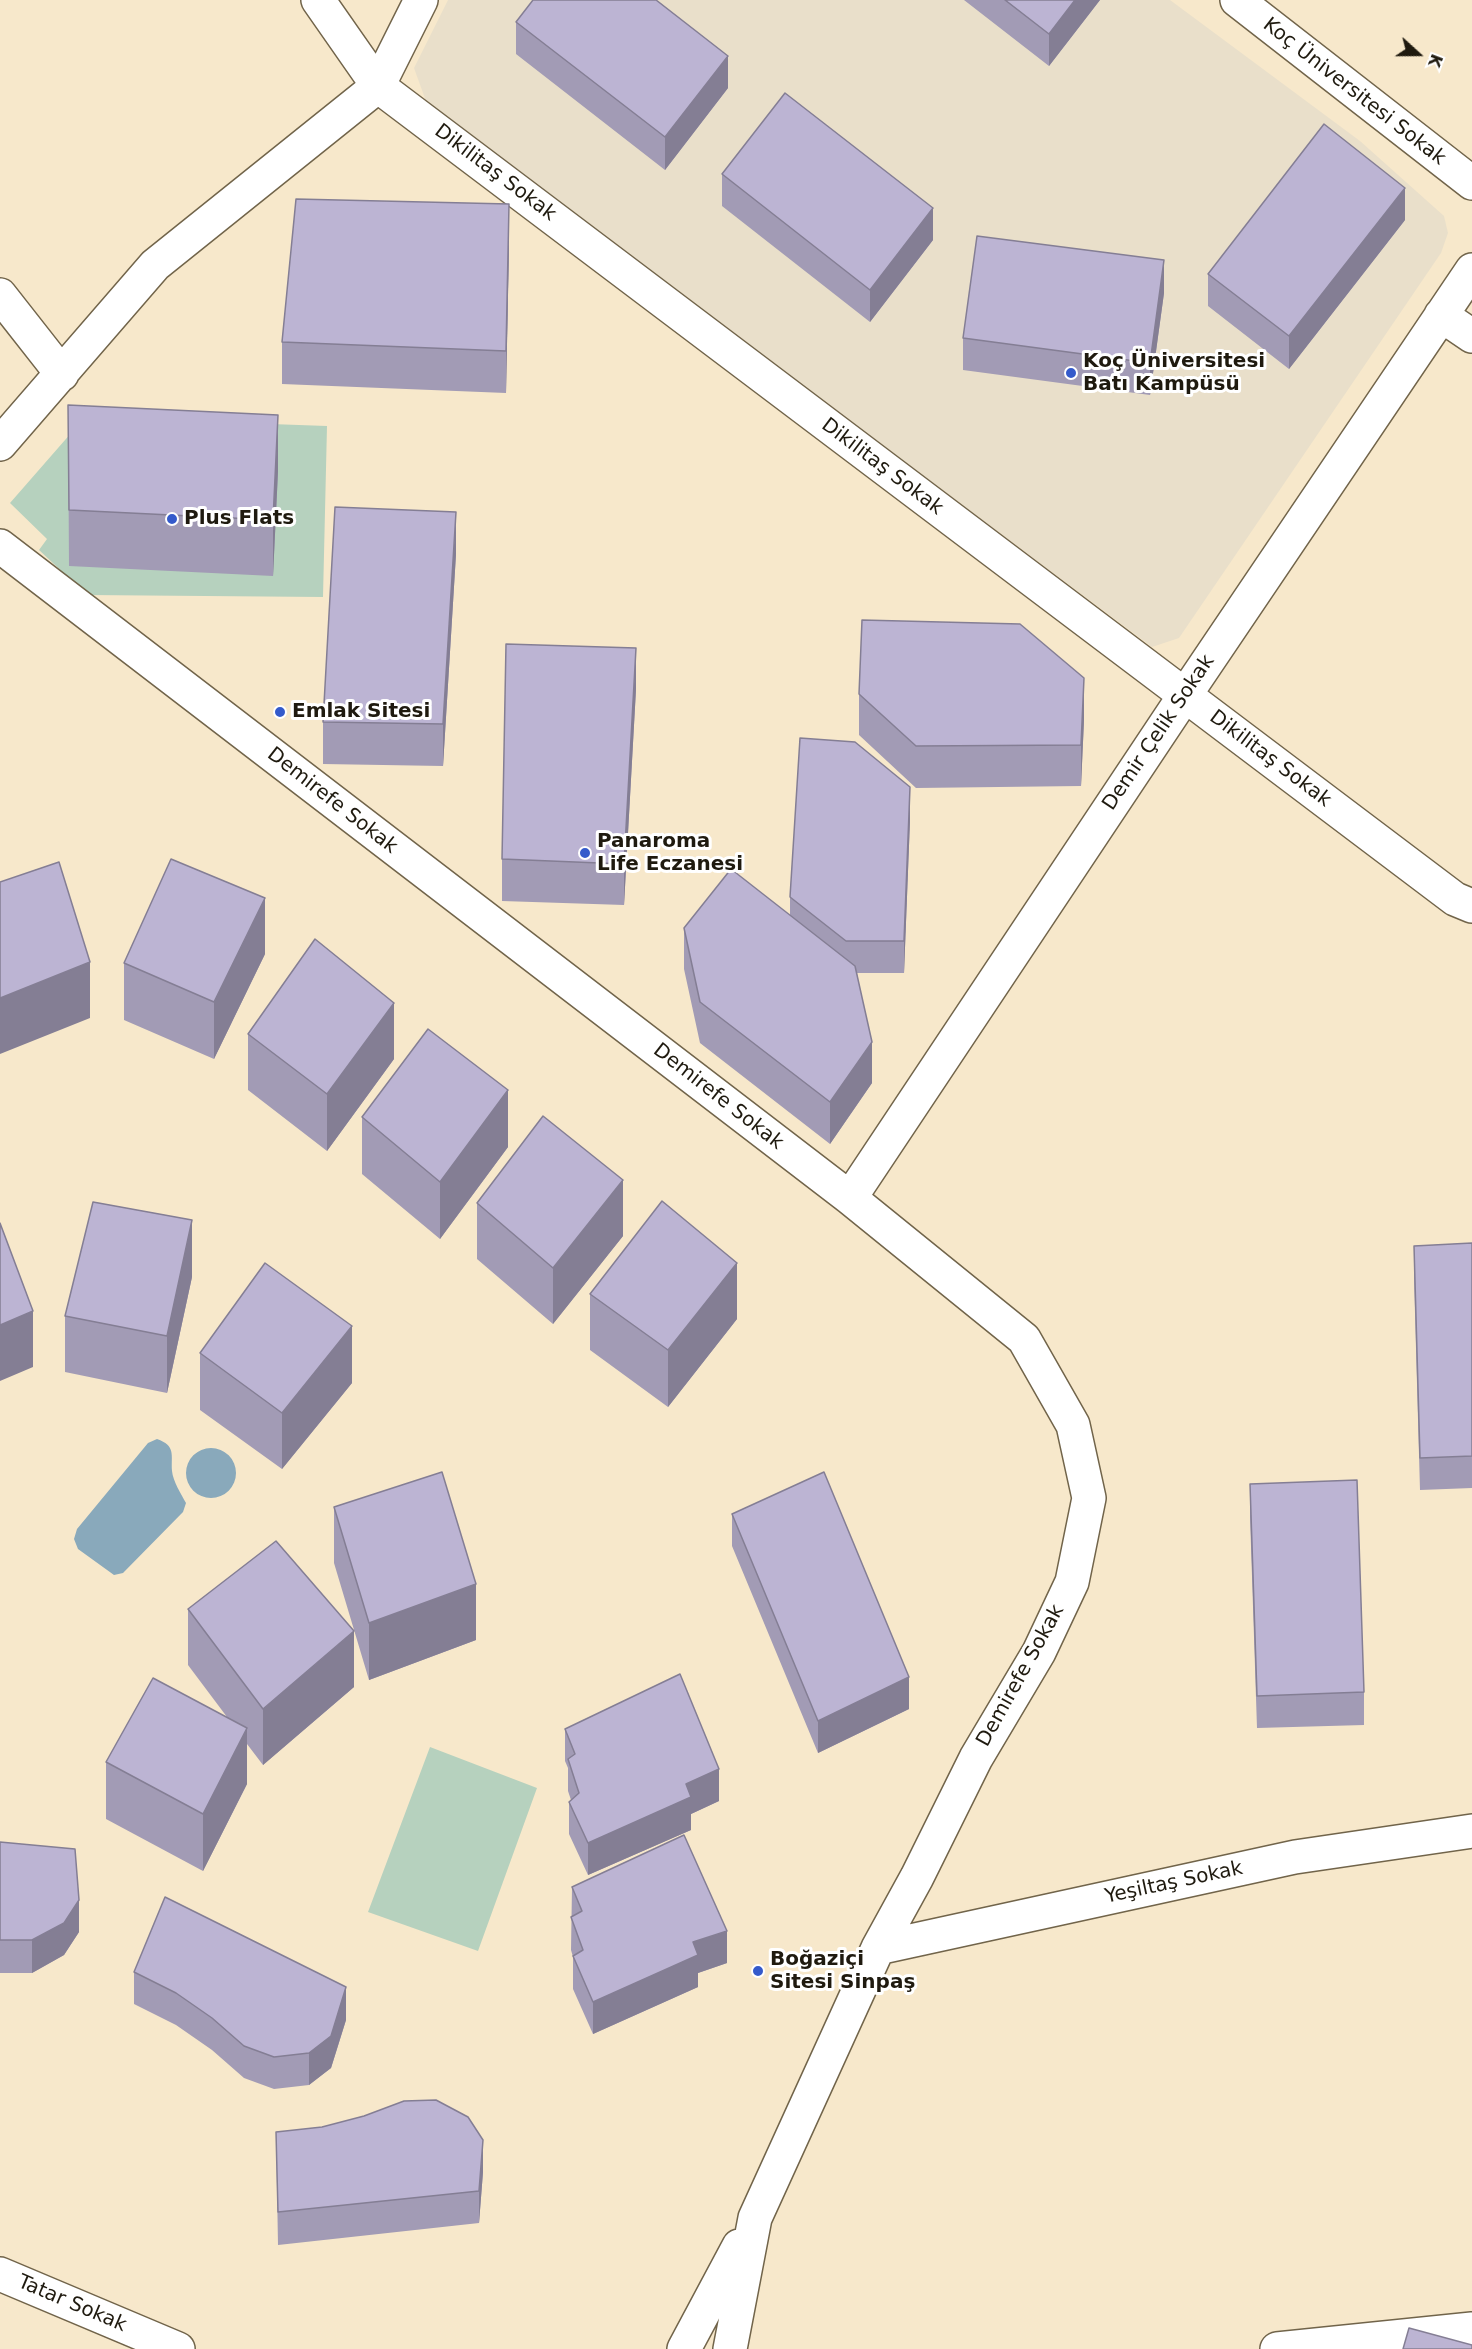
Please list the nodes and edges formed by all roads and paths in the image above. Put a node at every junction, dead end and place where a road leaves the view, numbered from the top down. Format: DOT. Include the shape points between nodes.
graph roads {
  1 [pos="318,0"];
  2 [pos="421,0"];
  3 [pos="1237,0"];
  4 [pos="378,86"];
  5 [pos="1472,183"];
  6 [pos="1472,270"];
  7 [pos="0,295"];
  8 [pos="1441,315"];
  9 [pos="1472,336"];
  10 [pos="62,374"];
  11 [pos="0,444"];
  12 [pos="0,546"];
  13 [pos="1185,695"];
  14 [pos="1472,906"];
  15 [pos="850,1198"];
  16 [pos="1472,1831"];
  17 [pos="878,1948"];
  18 [pos="755,2218"];
  19 [pos="0,2274"];
  20 [pos="1472,2329"];
  21 [pos="1343,2346"];
  22 [pos="178,2349"];
  23 [pos="684,2349"];
  24 [pos="730,2349"];
  25 [pos="1277,2349"];
  1 -- 4 [label="street, Dikilitaş Sokak"];
  2 -- 4 [label="street"];
  3 -- 5 [label="street, Koç Üniversitesi Sokak"];
  4 -- 10 [label="street" via="155,265"];
  4 -- 13 [label="street, Dikilitaş Sokak"];
  6 -- 8 [label="street, Demir Çelik Sokak"];
  7 -- 10 [label="street"];
  8 -- 9 [label="street"];
  8 -- 13 [label="street, Demir Çelik Sokak"];
  10 -- 11 [label="street"];
  12 -- 15 [label="street, Demirefe Sokak"];
  13 -- 14 [label="street, Dikilitaş Sokak" via="1455,899"];
  13 -- 15 [label="street, Demir Çelik Sokak"];
  15 -- 17 [label="street, Demirefe Sokak" via="1024,1339 1073,1425 1089,1498 1072,1582 1039,1652 976,1758"];
  16 -- 17 [label="street, Yeşiltaş Sokak" via="1295,1857"];
  17 -- 18 [label="street, Demirefe Sokak"];
  18 -- 23 [label="street"];
  18 -- 24 [label="street"];
  19 -- 22 [label="street, Tatar Sokak"];
  20 -- 21 [label="street"];
  21 -- 25 [label="street"];
}
